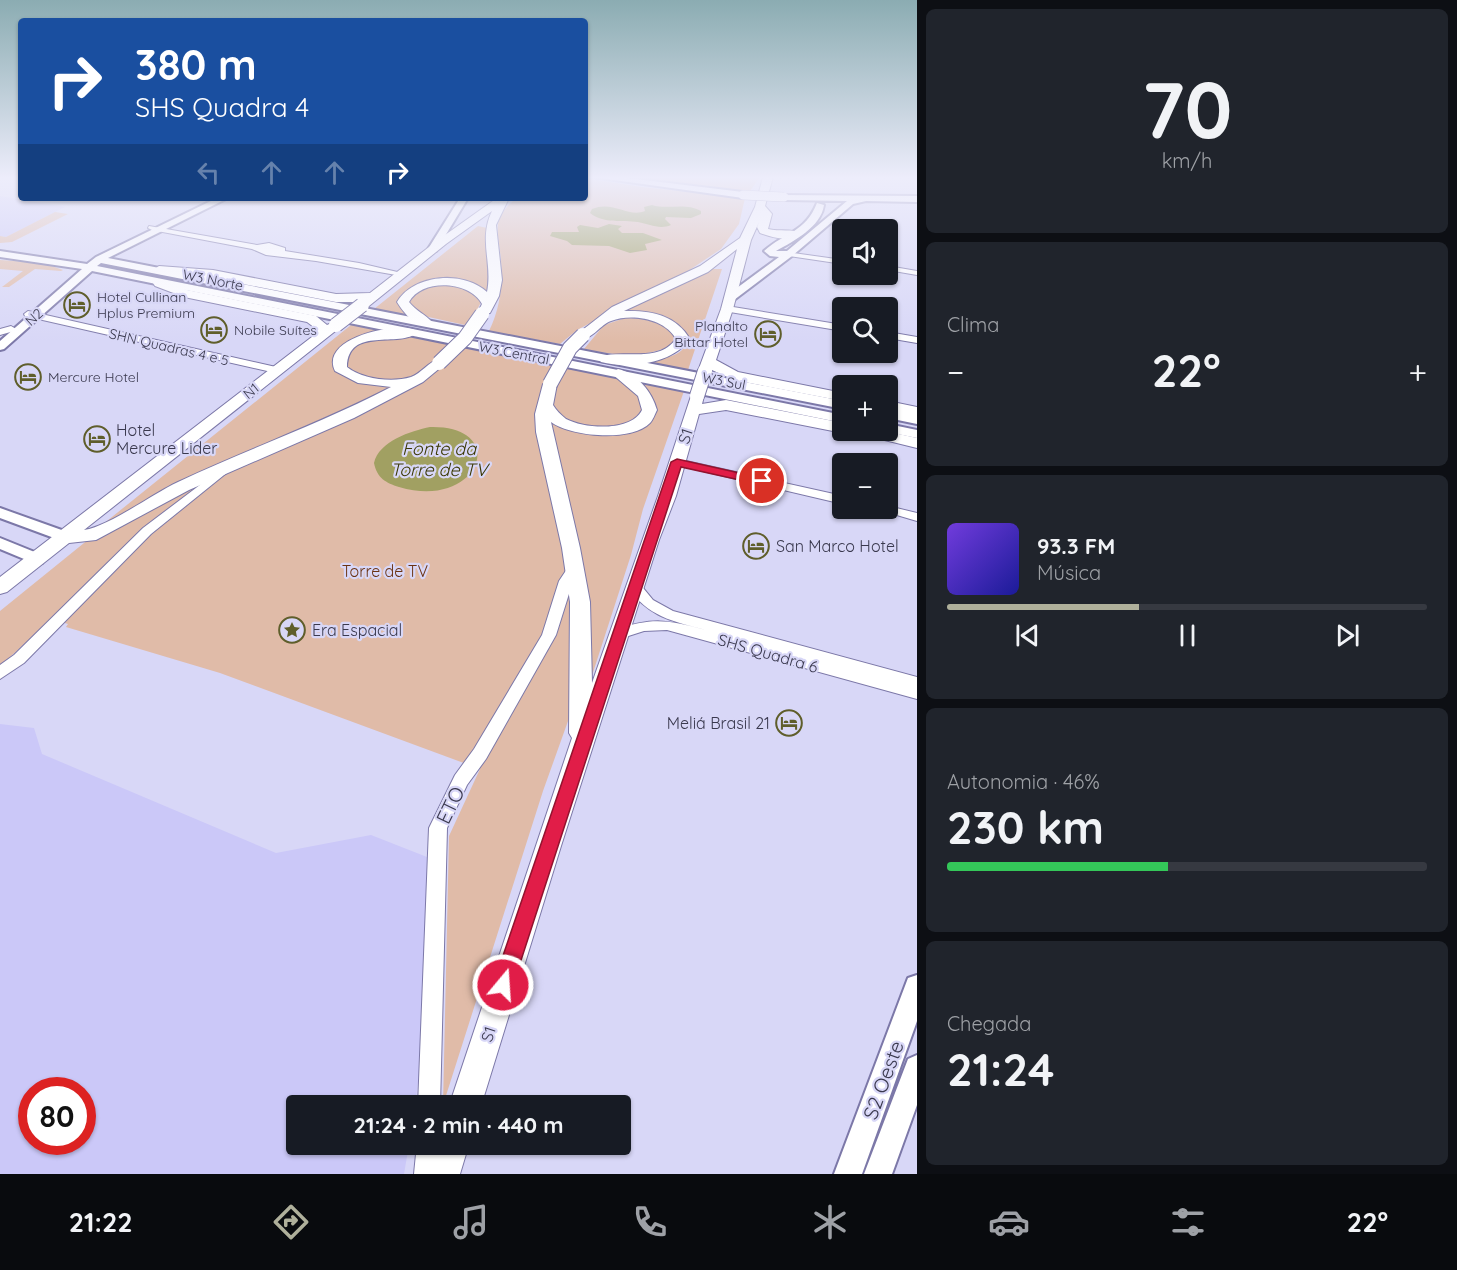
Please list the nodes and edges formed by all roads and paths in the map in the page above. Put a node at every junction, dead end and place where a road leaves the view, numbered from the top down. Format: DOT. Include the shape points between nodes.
graph roads {
  1 [pos="150,232"];
  2 [pos="172,232"];
  3 [pos="443,232"];
  4 [pos="457,232"];
  5 [pos="490,232"];
  6 [pos="749,232"];
  7 [pos="766,232"];
  8 [pos="799,232"];
  9 [pos="815,232"];
  10 [pos="796,234"];
  11 [pos="746,240"];
  12 [pos="0,245"];
  13 [pos="433,249"];
  14 [pos="14,252"];
  15 [pos="0,254"];
  16 [pos="789,254"];
  17 [pos="832,260"];
  18 [pos="90,263"];
  19 [pos="898,270"];
  20 [pos="917,273"];
  21 [pos="402,274"];
  22 [pos="159,276"];
  23 [pos="374,296"];
  24 [pos="728,304"];
  25 [pos="485,309"];
  26 [pos="31,315"];
  27 [pos="604,319"];
  28 [pos="424,322"];
  29 [pos="832,326"];
  30 [pos="330,330"];
  31 [pos="6,331"];
  32 [pos="411,332"];
  33 [pos="898,337"];
  34 [pos="0,339"];
  35 [pos="917,340"];
  36 [pos="0,347"];
  37 [pos="606,359"];
  38 [pos="707,367"];
  39 [pos="276,370"];
  40 [pos="618,374"];
  41 [pos="418,380"];
  42 [pos="832,395"];
  43 [pos="695,403"];
  44 [pos="832,403"];
  45 [pos="545,405"];
  46 [pos="898,408"];
  47 [pos="917,412"];
  48 [pos="898,416"];
  49 [pos="832,417"];
  50 [pos="917,420"];
  51 [pos="832,426"];
  52 [pos="898,430"];
  53 [pos="917,434"];
  54 [pos="898,439"];
  55 [pos="917,443"];
  56 [pos="677,462"];
  57 [pos="229,465"];
  58 [pos="832,497"];
  59 [pos="898,512"];
  60 [pos="2,517"];
  61 [pos="917,517"];
  62 [pos="65,537"];
  63 [pos="0,543"];
  64 [pos="36,559"];
  65 [pos="574,569"];
  66 [pos="634,586"];
  67 [pos="0,587"];
  68 [pos="619,634"];
  69 [pos="0,673"];
  70 [pos="917,683"];
  71 [pos="917,693"];
  72 [pos="581,750"];
  73 [pos="917,987"];
  74 [pos="917,1068"];
  75 [pos="429,1095"];
  76 [pos="469,1095"];
  77 [pos="427,1155"];
  78 [pos="449,1155"];
  79 [pos="426,1174"];
  80 [pos="443,1174"];
  81 [pos="849,1174"];
  82 [pos="878,1174"];
  1 -- 18 [label="main road, N2"];
  2 -- 21 [label="street" via="257,247 272,246 282,250 279,252"];
  3 -- 13 [label="main road"];
  4 -- 13 [label="highway, N1"];
  5 -- 25 [label="highway" via="496,280"];
  6 -- 11 [label="highway, S1"];
  7 -- 10 [label="highway"];
  8 -- 10 [label="main road"];
  9 -- 16 [label="main road"];
  10 -- 16 [label="main road" via="769,251"];
  11 -- 24 [label="highway, S1"];
  11 -- 27 [label="highway" via="704,269"];
  12 -- 14 [label="main road, W3 Norte"];
  13 -- 21 [label="highway, N1"];
  14 -- 15 [label="main road, W3 Norte"];
  14 -- 18 [label="main road, W3 Norte"];
  14 -- 18 [label="main road, W3 Norte" via="25,249"];
  16 -- 17 [label="street"];
  16 -- 24 [label="main road"];
  18 -- 22 [label="main road, W3 Norte"];
  18 -- 26 [label="main road, N2"];
  19 -- 20 [label="street"];
  21 -- 23 [label="highway, N1"];
  22 -- 23 [label="highway" via="213,274 336,298"];
  22 -- 28 [label="main road, W3 Norte"];
  22 -- 30 [label="highway" via="184,293 311,319"];
  22 -- 32 [label="main road, W3 Norte"];
  23 -- 30 [label="highway, N1, bridge"];
  24 -- 29 [label="street"];
  24 -- 38 [label="highway, S1"];
  25 -- 28 [label="highway" via="479,290 461,284 422,285 408,292 403,302"];
  25 -- 41 [label="highway, bridge" via="465,338"];
  26 -- 31 [label="main road, N2"];
  26 -- 36 [label="main road, N2"];
  26 -- 39 [label="street, SHN Quadras 4 e 5"];
  27 -- 37 [label="highway" via="639,315 656,318 681,332 683,339 680,346 661,355"];
  27 -- 45 [label="highway, bridge" via="570,348 550,384"];
  28 -- 37 [label="main road, W3 Central"];
  30 -- 39 [label="highway, N1"];
  31 -- 34 [label="main road, N2"];
  32 -- 40 [label="main road, W3 Central"];
  32 -- 41 [label="highway" via="381,334 351,343 341,352 339,362 344,372 354,377 392,383"];
  33 -- 35 [label="street"];
  37 -- 44 [label="main road, W3 Sul"];
  38 -- 42 [label="highway"];
  38 -- 43 [label="highway, S1, bridge"];
  39 -- 62 [label="highway, N1"];
  40 -- 45 [label="highway" via="636,385 649,407 640,423 628,429 600,432 573,427 560,422"];
  40 -- 49 [label="main road, W3 Sul"];
  41 -- 57 [label="highway" via="349,415"];
  43 -- 51 [label="highway" via="726,405"];
  43 -- 56 [label="highway, S1"];
  45 -- 65 [label="highway" via="546,447"];
  46 -- 47 [label="highway"];
  48 -- 50 [label="main road"];
  52 -- 53 [label="main road"];
  54 -- 55 [label="highway"];
  56 -- 58 [label="street"];
  56 -- 66 [label="highway, S1"];
  57 -- 62 [label="highway" via="90,536"];
  57 -- 69 [label="street" via="147,531 19,659"];
  59 -- 61 [label="street"];
  60 -- 62 [label="main road"];
  62 -- 64 [label="highway, N1"];
  63 -- 64 [label="main road"];
  64 -- 67 [label="highway, N1"];
  65 -- 72 [label="highway" via="581,613"];
  65 -- 75 [label="street, ETO" via="566,581 549,635 461,780 438,828"];
  66 -- 68 [label="highway, S1"];
  66 -- 70 [label="street" via="648,603 668,615"];
  68 -- 71 [label="street, SHS Quadra 6" via="643,626 667,625"];
  68 -- 72 [label="highway, S1"];
  72 -- 76 [label="highway, S1"];
  73 -- 81 [label="main road, S2 Oeste"];
  74 -- 82 [label="main road, S2 Oeste"];
  77 -- 79 [label="street"];
  78 -- 80 [label="highway"];
}
